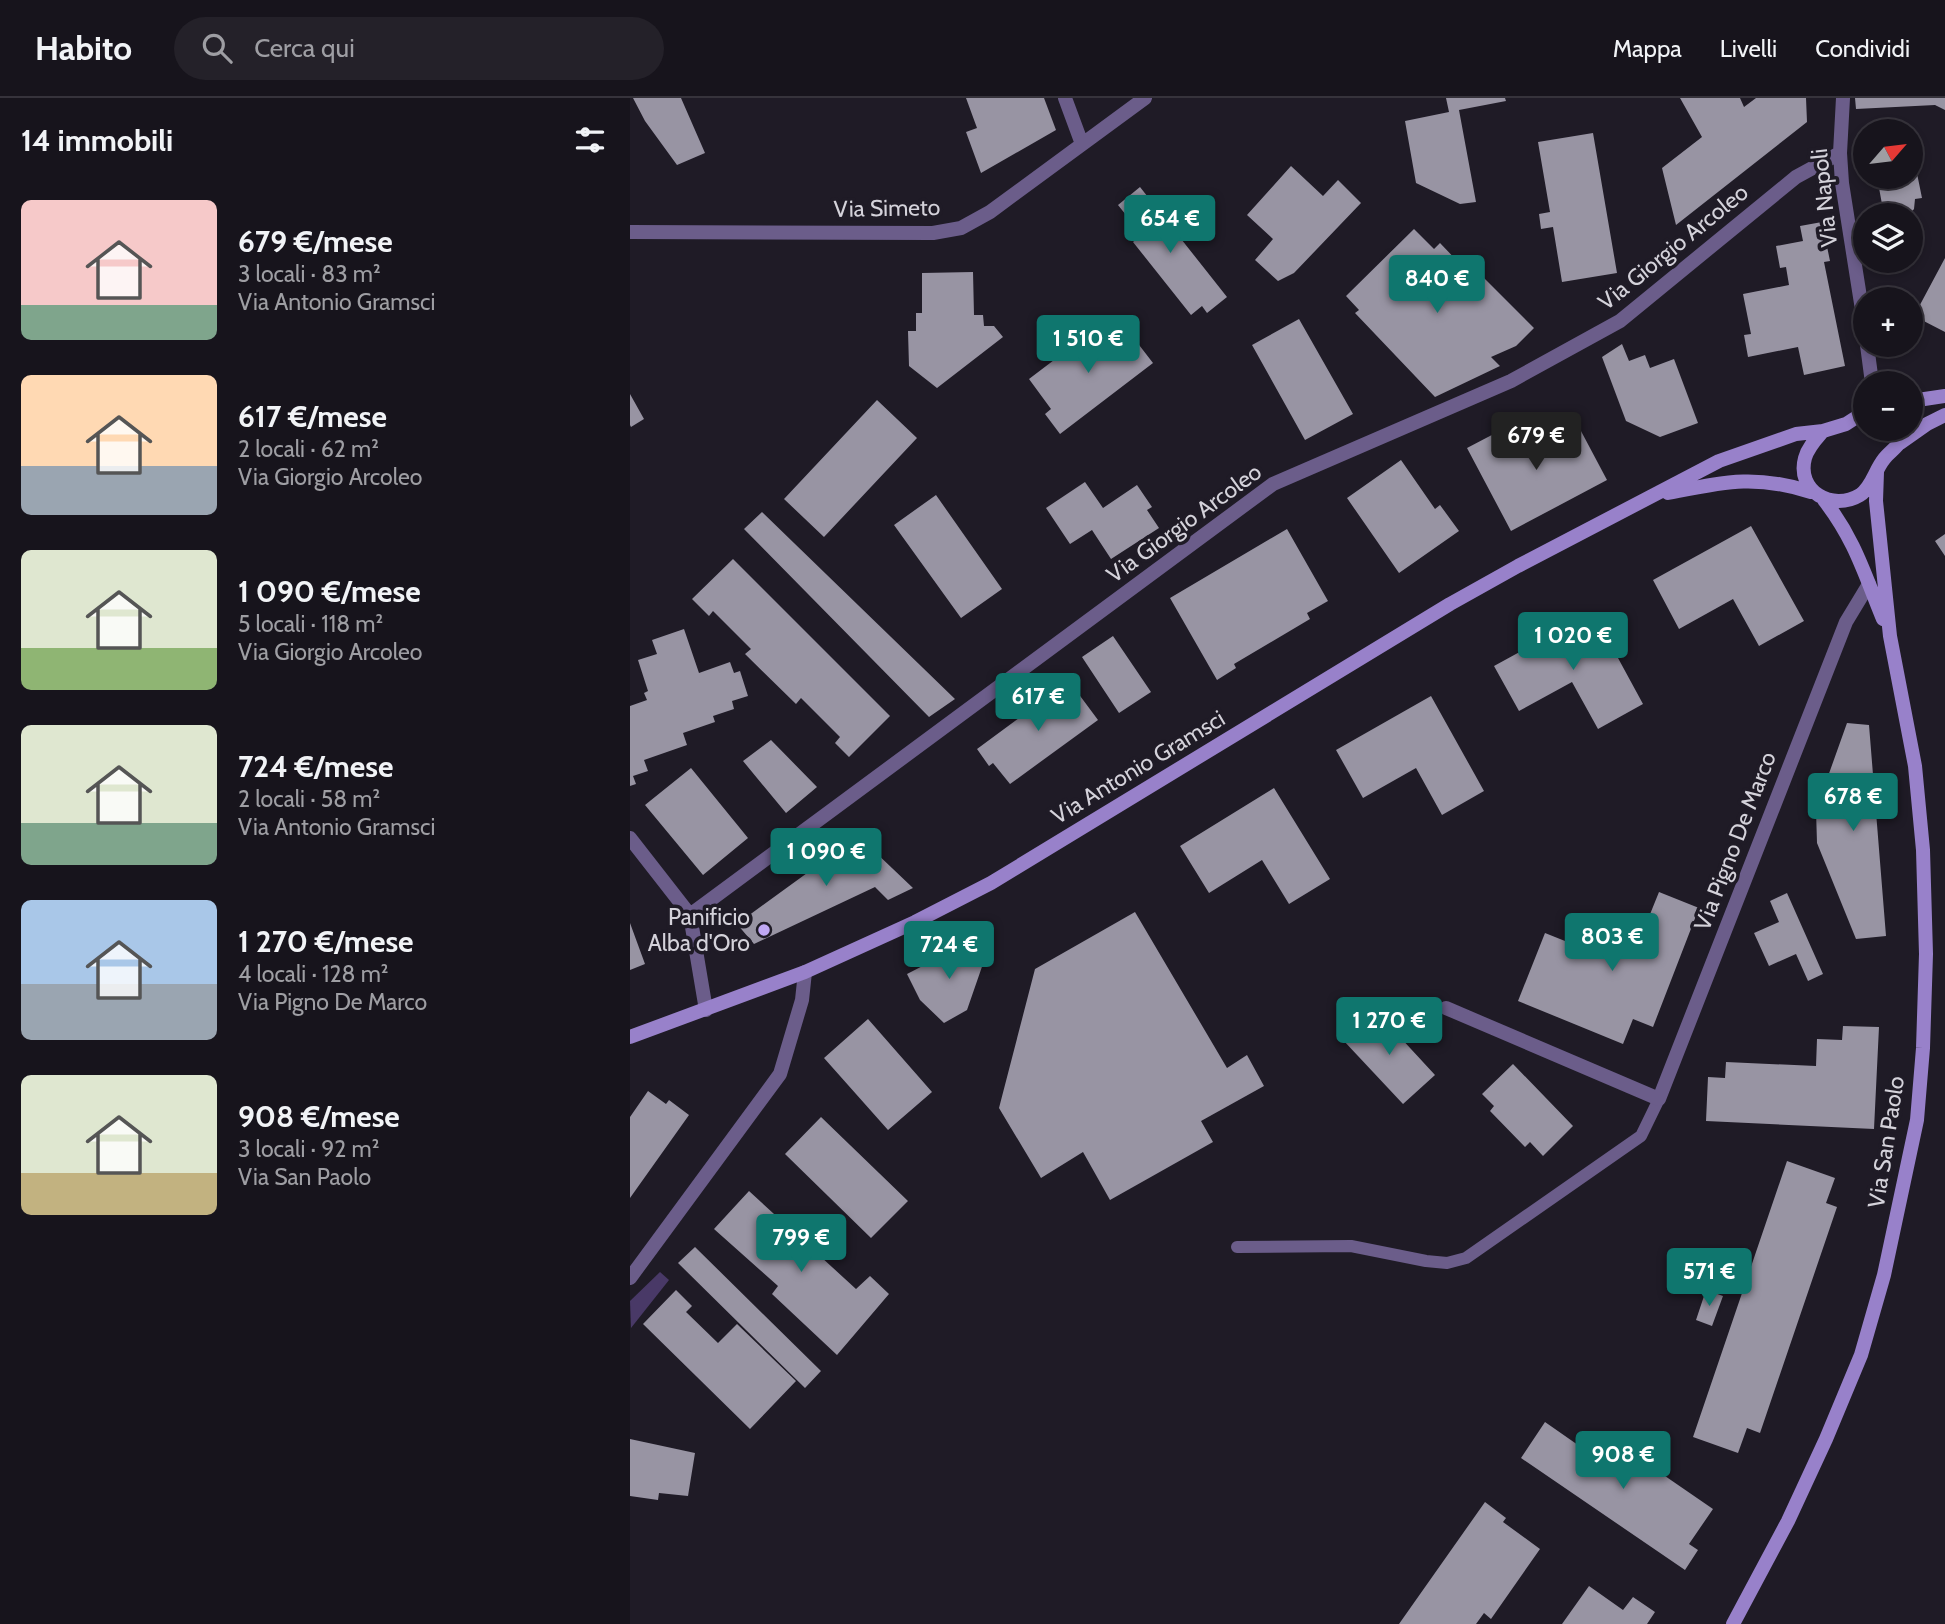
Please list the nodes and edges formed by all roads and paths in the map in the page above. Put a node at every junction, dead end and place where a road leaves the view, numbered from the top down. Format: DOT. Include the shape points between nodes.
graph roads {
  1 [pos="1065,98"];
  2 [pos="1145,98"];
  3 [pos="1843,98"];
  4 [pos="1082,144"];
  5 [pos="1840,153"];
  6 [pos="630,232"];
  7 [pos="1858,287"];
  8 [pos="1945,396"];
  9 [pos="1923,399"];
  10 [pos="1945,415"];
  11 [pos="1853,419"];
  12 [pos="1823,431"];
  13 [pos="1900,441"];
  14 [pos="1899,444"];
  15 [pos="1877,472"];
  16 [pos="1649,496"];
  17 [pos="1817,496"];
  18 [pos="1869,584"];
  19 [pos="1890,636"];
  20 [pos="630,838"];
  21 [pos="690,915"];
  22 [pos="805,972"];
  23 [pos="1446,1009"];
  24 [pos="706,1010"];
  25 [pos="630,1037"];
  26 [pos="1659,1099"];
  27 [pos="1237,1247"];
  28 [pos="630,1278"];
  29 [pos="1733,1624"];
  1 -- 4 [label="street"];
  2 -- 4 [label="street, Via Simeto"];
  3 -- 5 [label="street, Via Napoli"];
  4 -- 6 [label="street, Via Simeto" via="961,228 933,233"];
  5 -- 7 [label="street, Via Napoli"];
  5 -- 21 [label="street, Via Giorgio Arcoleo" via="1796,177 1620,321 1511,381 1273,484"];
  8 -- 9 [label="main road"];
  10 -- 14 [label="main road"];
  11 -- 12 [label="main road, Via Antonio Gramsci"];
  12 -- 16 [label="main road, Via Antonio Gramsci" via="1796,434 1719,461"];
  12 -- 17 [label="main road" via="1804,460 1804,473"];
  13 -- 14 [label="main road"];
  14 -- 15 [label="main road"];
  15 -- 17 [label="main road" via="1860,495 1843,501"];
  15 -- 19 [label="main road"];
  16 -- 17 [label="main road" via="1733,480 1792,486"];
  16 -- 22 [label="main road, Via Antonio Gramsci" via="1450,604 991,883"];
  17 -- 18 [label="main road" via="1843,524"];
  18 -- 19 [label="main road"];
  18 -- 26 [label="street, Via Pigno De Marco" via="1846,622"];
  19 -- 29 [label="main road, Via San Paolo" via="1915,766 1923,850 1926,954 1917,1120 1884,1275 1860,1355 1788,1521"];
  20 -- 21 [label="street"];
  21 -- 24 [label="street"];
  22 -- 24 [label="main road, Via Antonio Gramsci"];
  22 -- 28 [label="street" via="802,1000 780,1074"];
  23 -- 26 [label="street"];
  24 -- 25 [label="main road, Via Antonio Gramsci"];
  26 -- 27 [label="lane" via="1641,1136 1466,1258 1447,1263 1426,1261 1351,1246"];
}
